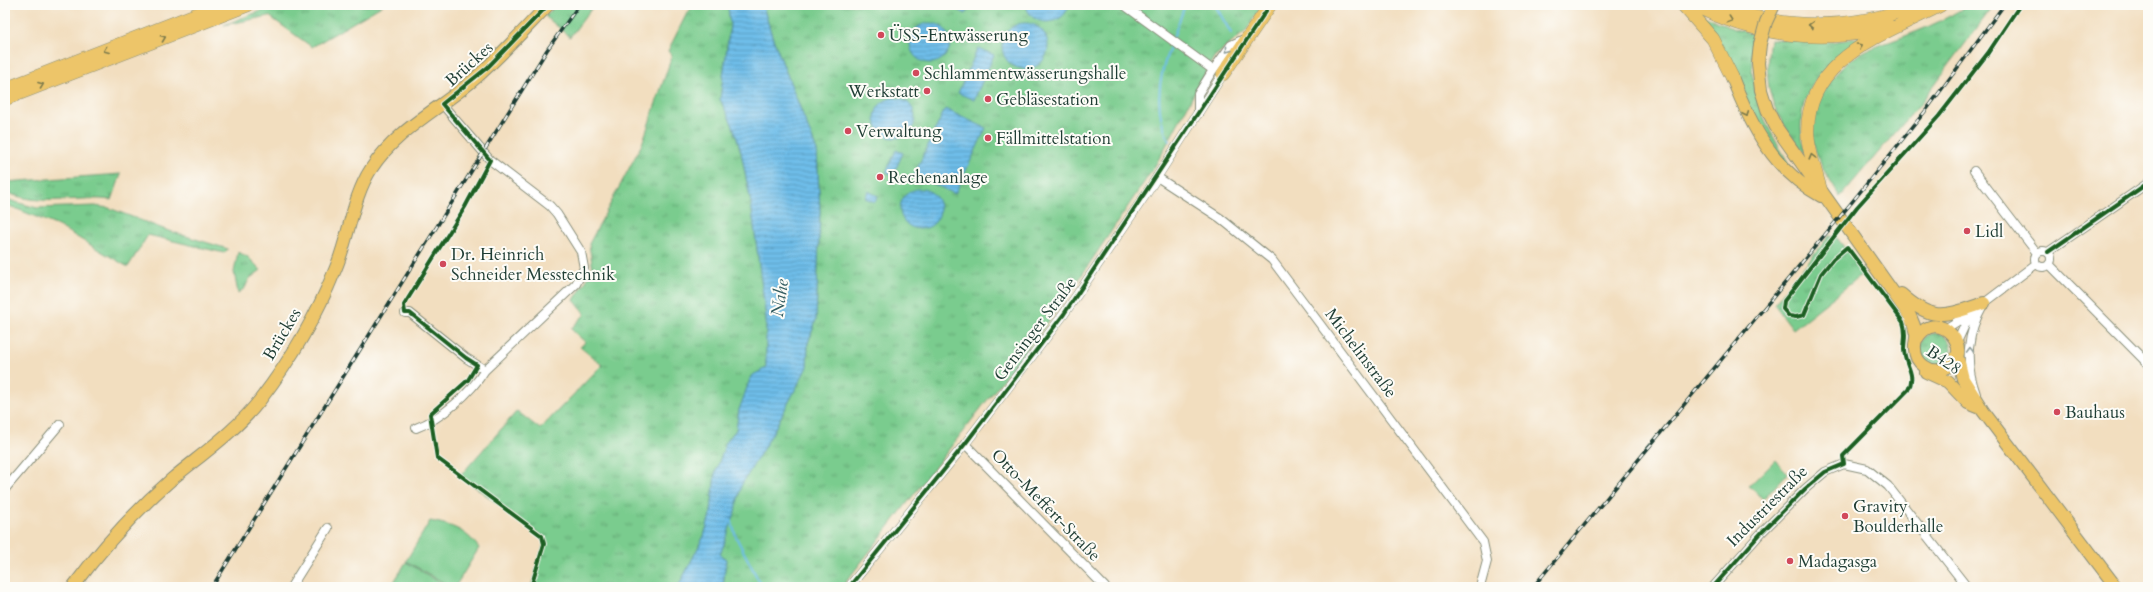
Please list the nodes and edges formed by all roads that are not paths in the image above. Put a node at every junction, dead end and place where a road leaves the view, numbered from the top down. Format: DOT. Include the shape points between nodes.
graph roads {
  1 [pos="220,5"];
  2 [pos="248,5"];
  3 [pos="548,5"];
  4 [pos="1124,5"];
  5 [pos="1270,5"];
  6 [pos="1683,5"];
  7 [pos="1694,5"];
  8 [pos="1720,5"];
  9 [pos="1774,5"];
  10 [pos="1941,5"];
  11 [pos="1917,11"];
  12 [pos="1218,72"];
  13 [pos="1732,77"];
  14 [pos="5,89"];
  15 [pos="5,99"];
  16 [pos="442,104"];
  17 [pos="1974,171"];
  18 [pos="1157,177"];
  19 [pos="2148,183"];
  20 [pos="1824,196"];
  21 [pos="2048,252"];
  22 [pos="2037,253"];
  23 [pos="2036,264"];
  24 [pos="2049,264"];
  25 [pos="1884,278"];
  26 [pos="1895,293"];
  27 [pos="1984,303"];
  28 [pos="405,313"];
  29 [pos="1939,328"];
  30 [pos="1916,340"];
  31 [pos="1957,342"];
  32 [pos="1957,355"];
  33 [pos="2148,364"];
  34 [pos="485,370"];
  35 [pos="1936,370"];
  36 [pos="1982,411"];
  37 [pos="60,424"];
  38 [pos="416,428"];
  39 [pos="965,444"];
  40 [pos="5,489"];
  41 [pos="328,528"];
  42 [pos="73,587"];
  43 [pos="291,587"];
  44 [pos="849,587"];
  45 [pos="1105,587"];
  46 [pos="1480,587"];
  47 [pos="1713,587"];
  48 [pos="1967,587"];
  49 [pos="2116,587"];
  1 -- 14 [label="highway, one-way"];
  15 -- 2 [label="highway, one-way"];
  3 -- 16 [label="main road, Brückes" via="473,80"];
  4 -- 12 [label="street"];
  5 -- 12 [label="highway" via="1248,37"];
  6 -- 13 [label="highway" via="1713,39"];
  7 -- 11 [label="highway, one-way" via="1748,26 1808,35 1840,35 1871,30"];
  11 -- 8 [label="highway, one-way" via="1862,21 1817,25 1770,20"];
  9 -- 20 [label="main road, bridge" via="1760,44 1759,77 1767,109 1776,127"];
  10 -- 11 [label="highway"];
  20 -- 11 [label="highway, one-way" via="1808,132 1811,106 1819,89 1834,66 1850,52"];
  12 -- 18 [label="street, Gensinger Straße" via="1198,114"];
  13 -- 20 [label="main road, one-way" via="1752,124 1772,155 1802,185"];
  16 -- 34 [label="street" via="490,160 550,206 581,252 583,260 584,268 576,284"];
  16 -- 42 [label="main road, Brückes" via="387,147 369,172 336,270 286,363 260,401 238,424 138,511"];
  17 -- 22 [label="street"];
  18 -- 39 [label="street, Gensinger Straße" via="1064,314"];
  18 -- 46 [label="street, Michelinstraße" via="1220,218 1272,260 1483,542 1487,561"];
  19 -- 21 [label="street"];
  20 -- 25 [label="main road"];
  21 -- 22 [label="street" via="2044,250"];
  21 -- 24 [label="street" via="2051,257"];
  22 -- 23 [label="street" via="2034,259"];
  23 -- 24 [label="street" via="2044,267"];
  23 -- 27 [label="street"];
  24 -- 33 [label="street"];
  25 -- 26 [label="main road"];
  25 -- 27 [label="main road" via="1912,304 1930,314 1950,314"];
  26 -- 29 [label="main road" via="1919,318"];
  26 -- 30 [label="main road" via="1910,316"];
  26 -- 36 [label="main road, B428" via="1894,303 1912,330 1910,352 1914,363 1923,371 1948,382 1968,403"];
  27 -- 29 [label="street" via="1971,313"];
  27 -- 31 [label="street" via="1965,325"];
  36 -- 27 [label="street, one-way" via="1973,384 1970,349 1972,324"];
  28 -- 34 [label="street" via="410,313"];
  29 -- 30 [label="main road" via="1921,333"];
  29 -- 31 [label="main road" via="1953,334"];
  30 -- 35 [label="main road" via="1915,351 1918,360 1926,367"];
  31 -- 32 [label="main road"];
  32 -- 35 [label="main road" via="1949,366"];
  32 -- 36 [label="main road" via="1963,379"];
  34 -- 38 [label="street" via="478,382 431,423"];
  35 -- 36 [label="main road" via="1956,383"];
  36 -- 49 [label="main road"];
  37 -- 40 [label="street"];
  39 -- 44 [label="street, Gensinger Straße"];
  39 -- 45 [label="street, Otto-Meffert-Straße"];
  41 -- 43 [label="street"];
  47 -- 48 [label="street, Industriestraße" via="1805,489 1825,472 1844,464 1867,469 1888,486"];
}
